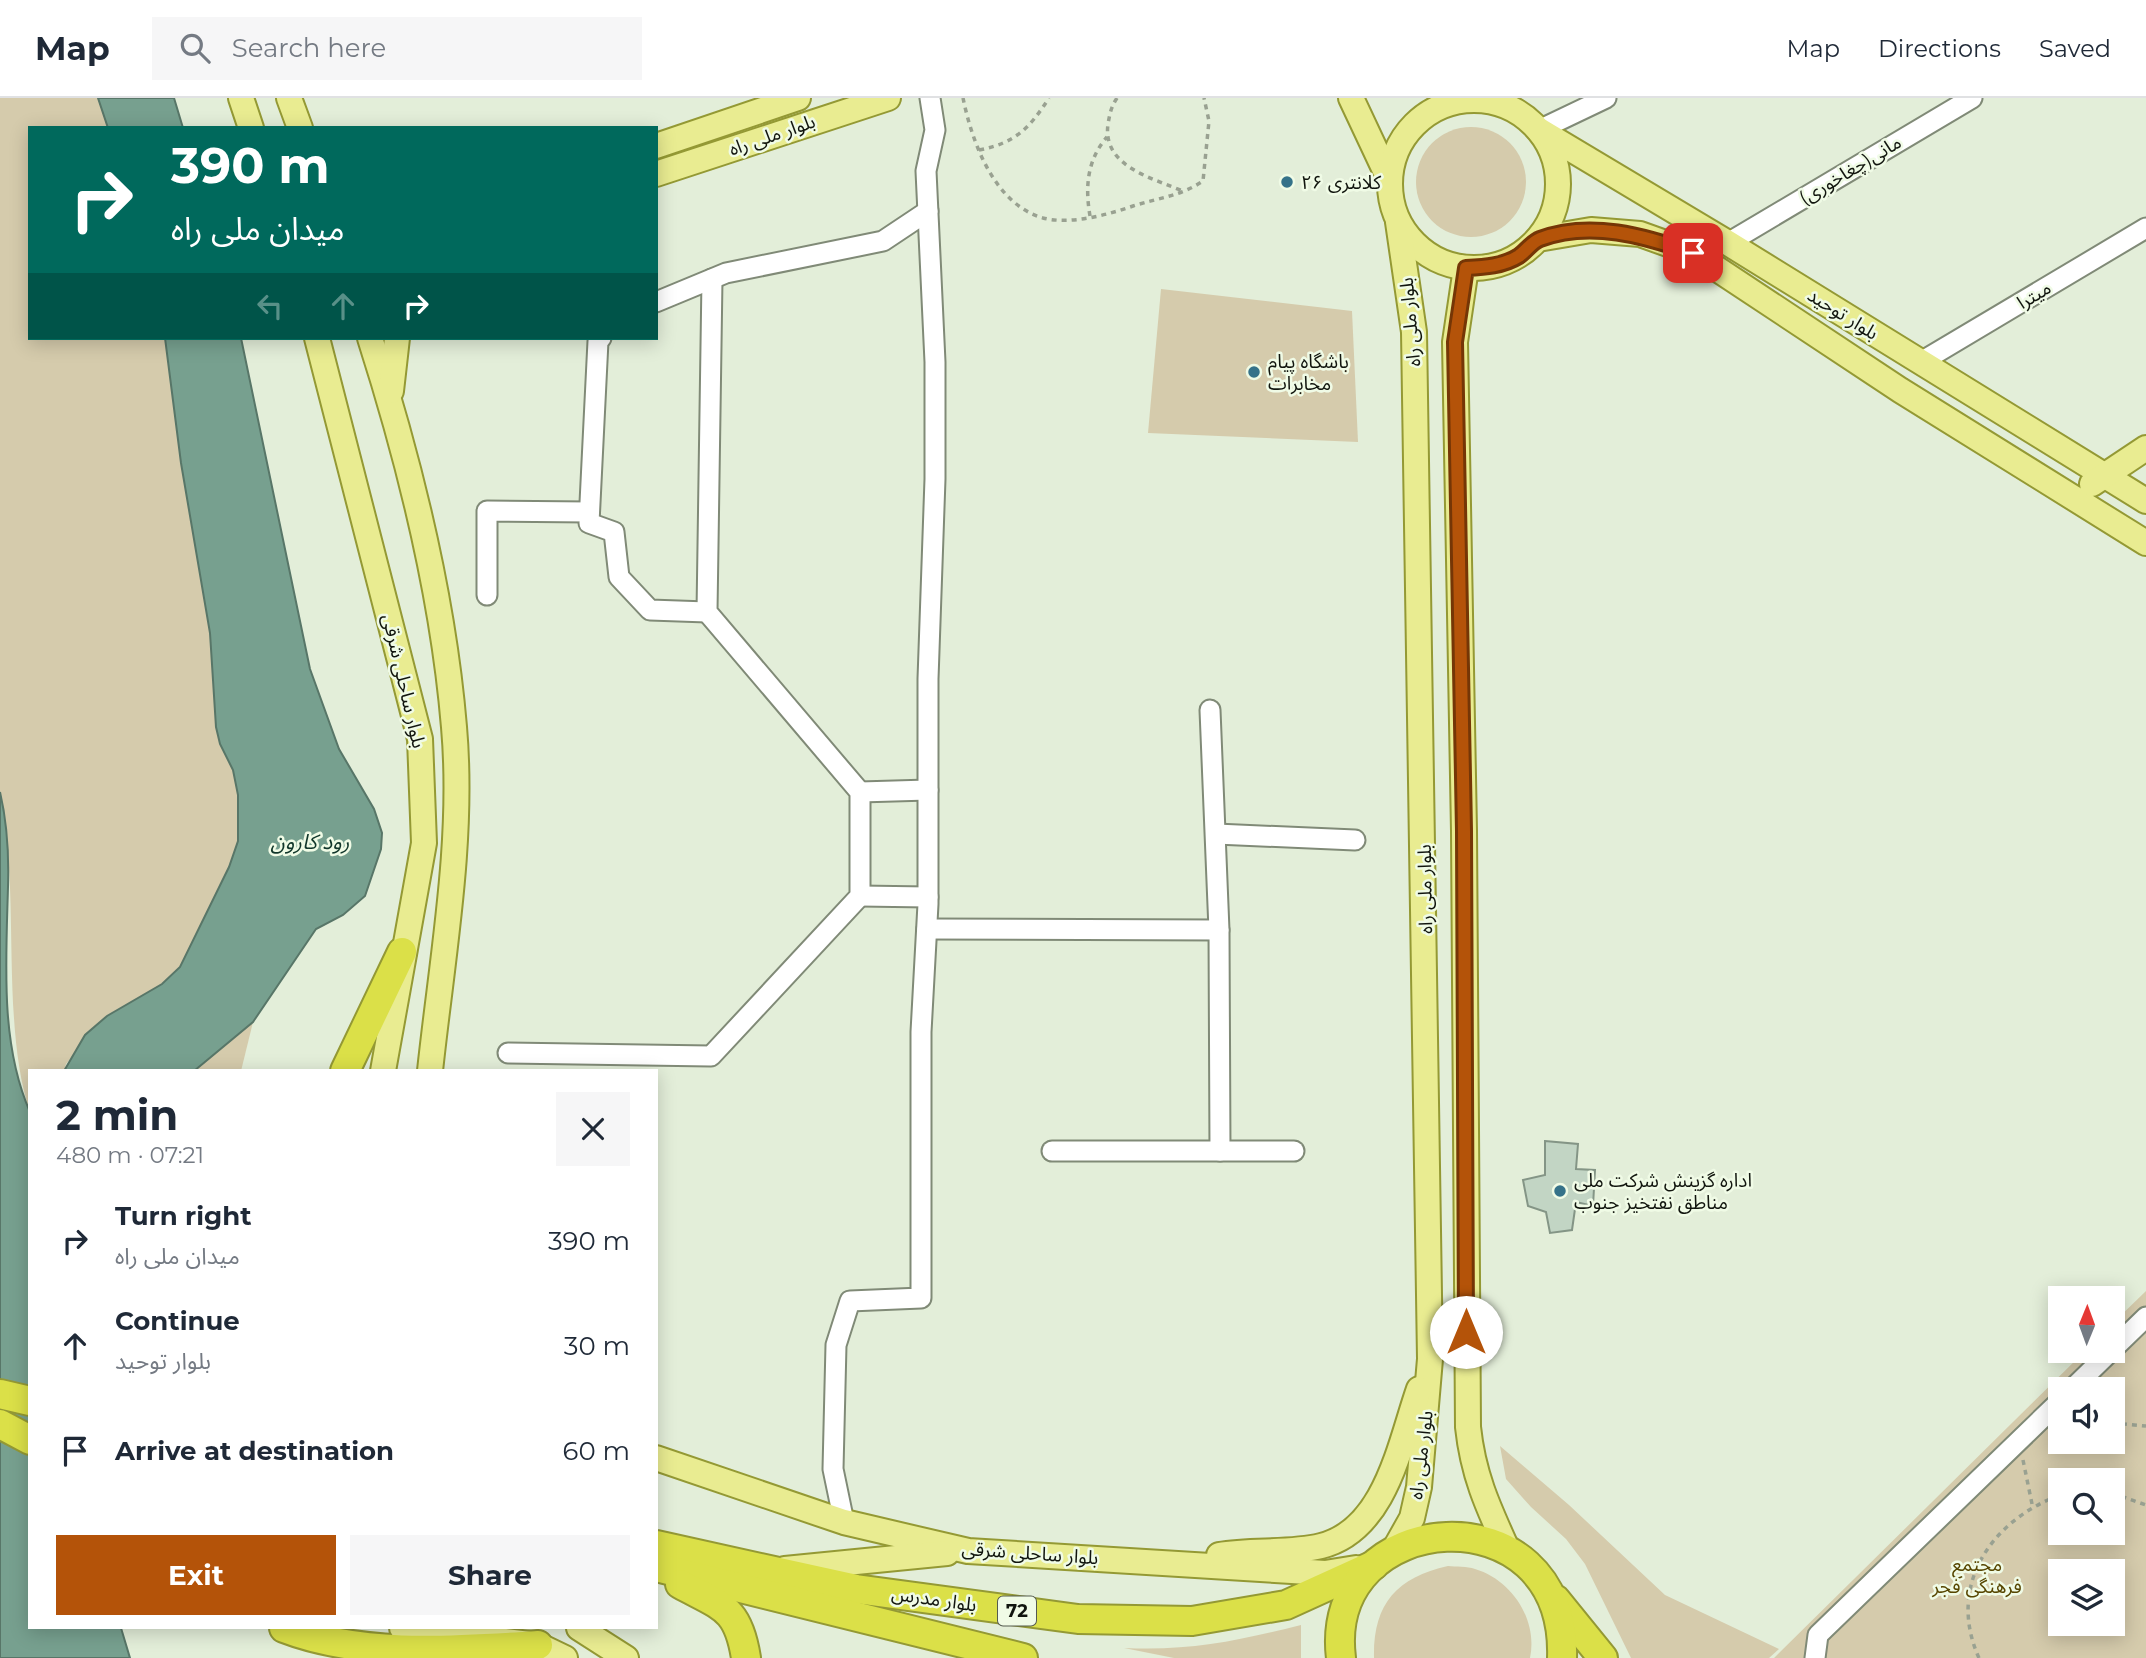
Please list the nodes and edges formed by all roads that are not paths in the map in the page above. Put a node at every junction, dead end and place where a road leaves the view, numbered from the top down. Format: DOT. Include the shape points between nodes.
graph roads {
  1 [pos="241,98"];
  2 [pos="289,98"];
  3 [pos="798,98"];
  4 [pos="888,98"];
  5 [pos="930,98"];
  6 [pos="1351,98"];
  7 [pos="1606,98"];
  8 [pos="1972,98"];
  9 [pos="1500,102"];
  10 [pos="250,126"];
  11 [pos="299,126"];
  12 [pos="1539,130"];
  13 [pos="658,145"];
  14 [pos="658,173"];
  15 [pos="1390,181"];
  16 [pos="928,211"];
  17 [pos="1398,222"];
  18 [pos="2146,228"];
  19 [pos="1538,239"];
  20 [pos="1728,243"];
  21 [pos="1466,268"];
  22 [pos="712,279"];
  23 [pos="658,301"];
  24 [pos="318,340"];
  25 [pos="371,340"];
  26 [pos="397,340"];
  27 [pos="599,340"];
  28 [pos="1921,362"];
  29 [pos="390,402"];
  30 [pos="2146,448"];
  31 [pos="2104,474"];
  32 [pos="2075,498"];
  33 [pos="2146,501"];
  34 [pos="589,512"];
  35 [pos="2146,543"];
  36 [pos="487,595"];
  37 [pos="707,612"];
  38 [pos="1210,710"];
  39 [pos="928,790"];
  40 [pos="860,792"];
  41 [pos="1424,831"];
  42 [pos="1464,831"];
  43 [pos="1216,834"];
  44 [pos="1355,839"];
  45 [pos="860,896"];
  46 [pos="928,897"];
  47 [pos="927,929"];
  48 [pos="1219,930"];
  49 [pos="402,952"];
  50 [pos="508,1053"];
  51 [pos="346,1069"];
  52 [pos="383,1069"];
  53 [pos="430,1069"];
  54 [pos="1052,1151"];
  55 [pos="1220,1151"];
  56 [pos="1294,1151"];
  57 [pos="2146,1317"];
  58 [pos="2125,1337"];
  59 [pos="1430,1359"];
  60 [pos="2099,1363"];
  61 [pos="2084,1377"];
  62 [pos="0,1387"];
  63 [pos="28,1389"];
  64 [pos="0,1394"];
  65 [pos="28,1401"];
  66 [pos="2048,1412"];
  67 [pos="0,1413"];
  68 [pos="28,1420"];
  69 [pos="0,1424"];
  70 [pos="28,1439"];
  71 [pos="658,1459"];
  72 [pos="844,1522"];
  73 [pos="658,1545"];
  74 [pos="968,1551"];
  75 [pos="1508,1551"];
  76 [pos="1384,1558"];
  77 [pos="1178,1563"];
  78 [pos="658,1569"];
  79 [pos="658,1570"];
  80 [pos="773,1571"];
  81 [pos="1547,1589"];
  82 [pos="286,1629"];
  83 [pos="410,1629"];
  84 [pos="581,1629"];
  85 [pos="538,1646"];
  86 [pos="565,1658"];
  87 [pos="626,1658"];
  88 [pos="746,1658"];
  89 [pos="1023,1658"];
  90 [pos="1341,1658"];
  91 [pos="1562,1658"];
  92 [pos="1603,1658"];
  93 [pos="1815,1658"];
  1 -- 10 [label="main road"];
  2 -- 11 [label="main road"];
  3 -- 13 [label="main road, بلوار ملی راه"];
  4 -- 14 [label="main road, بلوار ملی راه"];
  5 -- 16 [label="street" via="934,130 926,171"];
  6 -- 15 [label="main road"];
  7 -- 12 [label="street"];
  8 -- 20 [label="street, مانی(چغاخوری)"];
  9 -- 12 [label="main road"];
  9 -- 15 [label="main road" via="1449,103 1422,116 1402,138"];
  12 -- 19 [label="main road" via="1557,164 1559,191 1552,217"];
  12 -- 20 [label="main road, بلوار توحید"];
  15 -- 17 [label="main road"];
  16 -- 22 [label="street" via="883,240"];
  16 -- 39 [label="street" via="935,362"];
  17 -- 21 [label="main road" via="1416,246 1441,262"];
  17 -- 41 [label="main road, بلوار ملی راه" via="1414,332"];
  18 -- 28 [label="street, میترا"];
  19 -- 21 [label="main road" via="1518,256 1493,266"];
  19 -- 32 [label="main road, بلوار توحید" via="1591,230 1640,234 1693,253 1900,390"];
  20 -- 28 [label="main road, بلوار توحید"];
  21 -- 42 [label="main road, بلوار ملی راه" via="1455,342"];
  22 -- 23 [label="street"];
  22 -- 37 [label="street"];
  24 -- 49 [label="main road, بلوار ساحلی شرقی" via="420,738 424,842"];
  25 -- 29 [label="main road, بلوار ساحلی شرقی"];
  26 -- 29 [label="main road"];
  27 -- 34 [label="street"];
  28 -- 31 [label="main road, بلوار توحید"];
  29 -- 53 [label="main road, بلوار ساحلی شرقی" via="436,594 454,728 454,843"];
  30 -- 31 [label="main road"];
  31 -- 32 [label="main road"];
  31 -- 33 [label="main road, بلوار توحید"];
  32 -- 35 [label="main road, بلوار توحید"];
  34 -- 36 [label="street" via="486,511"];
  34 -- 37 [label="street" via="589,523 614,532 619,577 650,610"];
  37 -- 40 [label="street"];
  38 -- 43 [label="street"];
  39 -- 40 [label="street"];
  39 -- 46 [label="street"];
  40 -- 45 [label="street"];
  41 -- 42 [label="main road"];
  41 -- 59 [label="main road, بلوار ملی راه"];
  42 -- 75 [label="main road, بلوار ملی راه" via="1468,1427 1480,1491"];
  43 -- 44 [label="street"];
  43 -- 48 [label="street"];
  45 -- 46 [label="street"];
  45 -- 50 [label="street" via="711,1056"];
  46 -- 47 [label="street"];
  47 -- 48 [label="street"];
  47 -- 72 [label="street" via="920,1099 921,1298 850,1301 836,1345 833,1469"];
  48 -- 55 [label="street"];
  49 -- 51 [label="highway"];
  49 -- 52 [label="main road, بلوار ساحلی شرقی"];
  54 -- 55 [label="street"];
  55 -- 56 [label="street"];
  57 -- 58 [label="street"];
  59 -- 76 [label="main road, بلوار ملی راه" via="1412,1518"];
  59 -- 77 [label="main road" via="1379,1499 1358,1526 1320,1546 1223,1554"];
  60 -- 61 [label="street"];
  62 -- 63 [label="highway"];
  64 -- 65 [label="highway"];
  66 -- 93 [label="street" via="1818,1634"];
  67 -- 68 [label="highway"];
  69 -- 70 [label="highway"];
  71 -- 72 [label="main road, بلوار ساحلی شرقی"];
  72 -- 74 [label="main road, بلوار ساحلی شرقی"];
  73 -- 80 [label="highway, بلوار مدرس / 72"];
  74 -- 77 [label="main road, بلوار ساحلی شرقی"];
  74 -- 80 [label="main road"];
  75 -- 76 [label="highway, 72" via="1481,1539 1451,1535 1422,1539"];
  75 -- 81 [label="highway, 72" via="1530,1567"];
  76 -- 77 [label="main road, بلوار ساحلی شرقی" via="1325,1573"];
  76 -- 80 [label="highway, بلوار مدرس / 72" via="1286,1605 1192,1621 1077,1619 856,1589"];
  76 -- 90 [label="highway" via="1355,1588 1343,1615"];
  78 -- 89 [label="highway, بلوار مدرس / 72"];
  79 -- 88 [label="highway" via="730,1611 743,1637"];
  81 -- 91 [label="highway, 72" via="1558,1613"];
  81 -- 92 [label="highway, 72"];
  82 -- 85 [label="highway" via="306,1638 368,1649 430,1652"];
  83 -- 85 [label="main road"];
  84 -- 87 [label="main road"];
  85 -- 86 [label="main road"];
}
